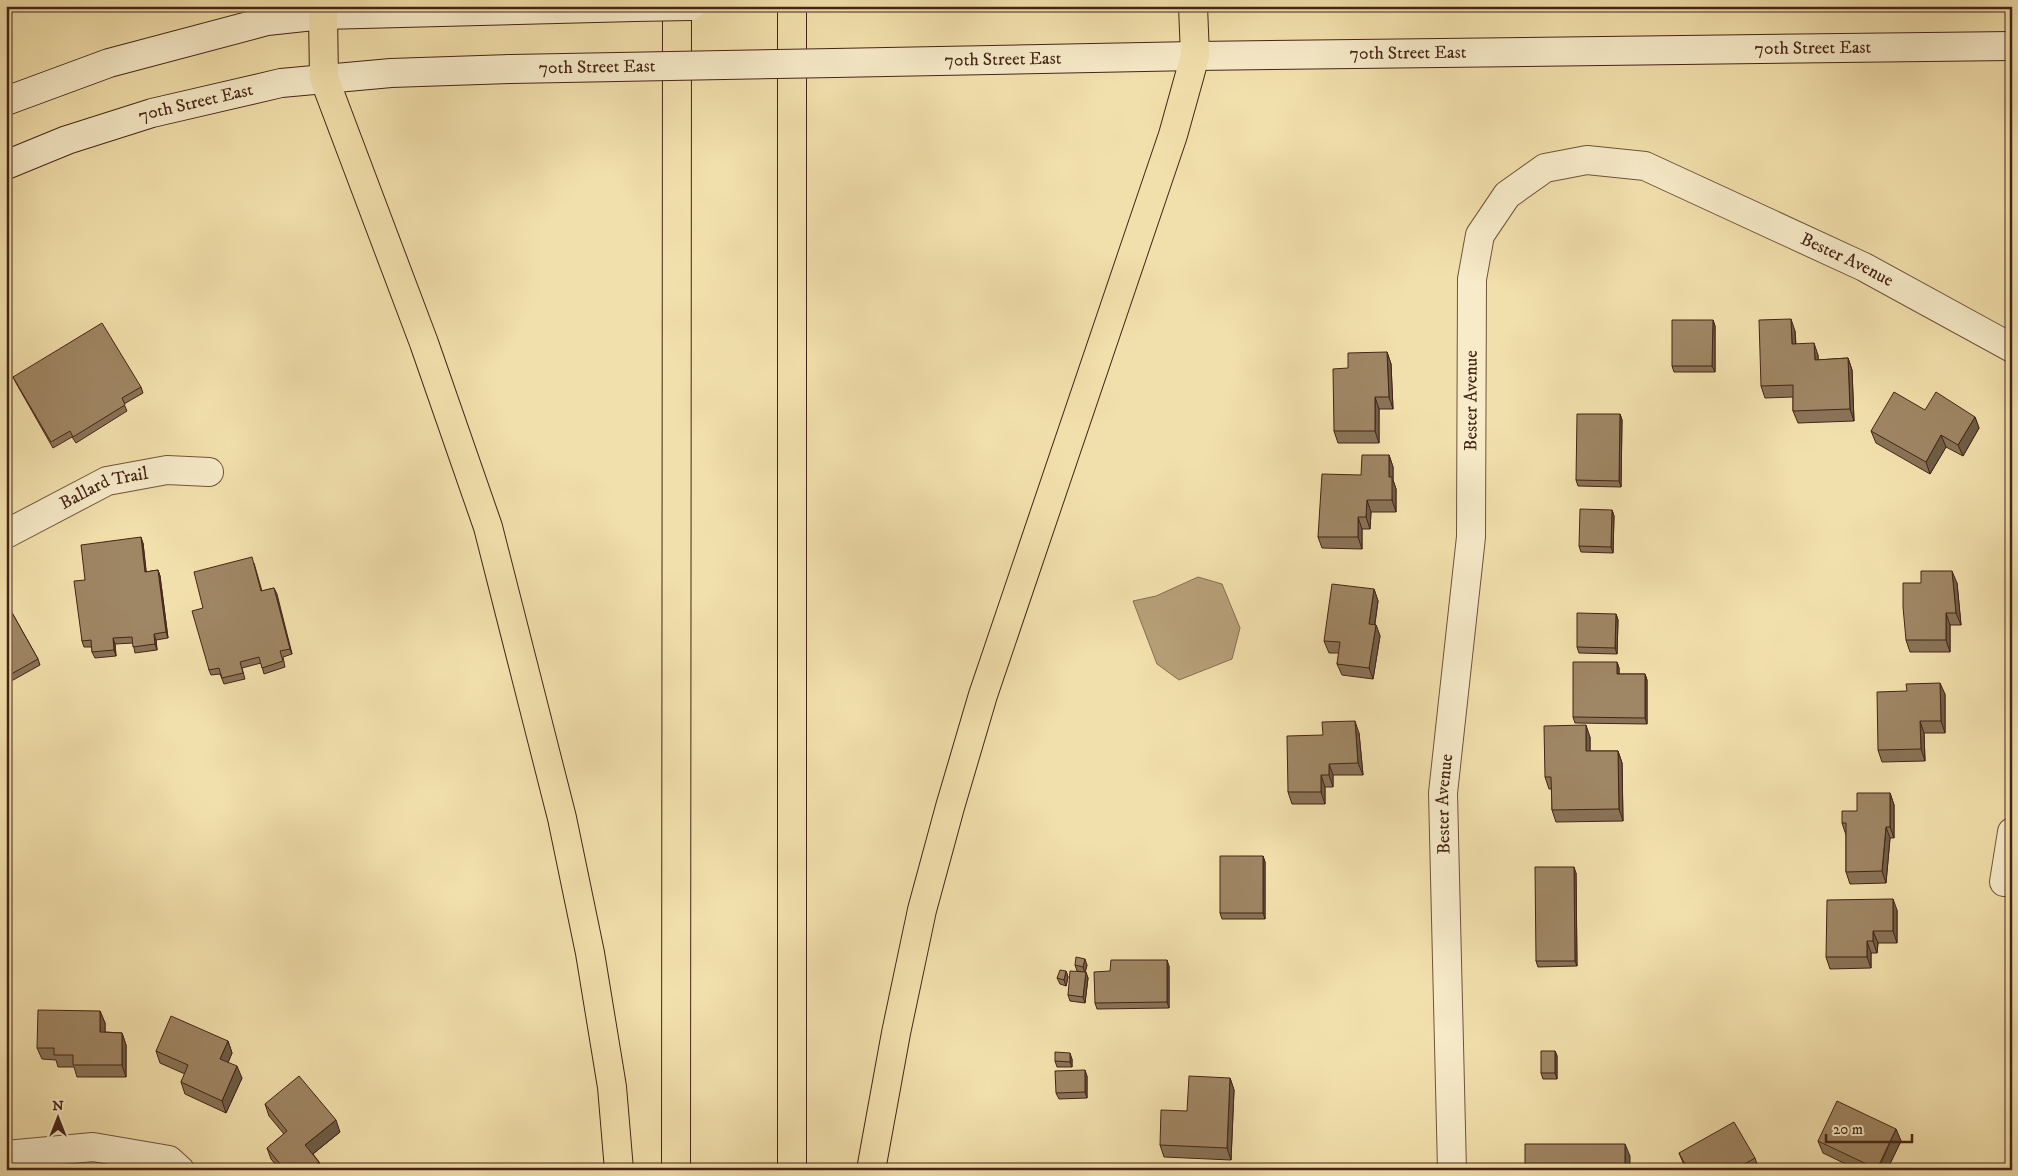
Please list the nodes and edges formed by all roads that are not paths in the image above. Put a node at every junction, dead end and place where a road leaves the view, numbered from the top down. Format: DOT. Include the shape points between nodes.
graph roads {
  1 [pos="677,6"];
  2 [pos="691,6"];
  3 [pos="792,6"];
  4 [pos="1194,6"];
  5 [pos="323,11"];
  6 [pos="2012,46"];
  7 [pos="1196,56"];
  8 [pos="324,78"];
  9 [pos="6,101"];
  10 [pos="6,165"];
  11 [pos="2012,348"];
  12 [pos="209,472"];
  13 [pos="6,534"];
  14 [pos="2012,832"];
  15 [pos="2004,882"];
  16 [pos="6,1155"];
  17 [pos="180,1170"];
  18 [pos="619,1170"];
  19 [pos="676,1170"];
  20 [pos="792,1170"];
  21 [pos="871,1170"];
  22 [pos="1452,1170"];
  1 -- 19 [label="highway"];
  2 -- 5 [label="main road, bridge"];
  3 -- 20 [label="highway"];
  4 -- 7 [label="highway"];
  5 -- 8 [label="highway"];
  5 -- 9 [label="main road" via="267,20 110,63"];
  6 -- 7 [label="main road, 70th Street East"];
  7 -- 8 [label="main road, 70th Street East, bridge" via="511,69"];
  7 -- 21 [label="highway" via="1174,135 983,694 950,807 918,929"];
  8 -- 10 [label="main road, 70th Street East" via="281,83 152,113 68,140"];
  8 -- 18 [label="highway" via="424,343 488,527 562,818 590,953 612,1087"];
  11 -- 22 [label="main road, Bester Avenue" via="1864,267 1645,166 1587,160 1545,168 1507,195 1480,235 1472,279 1471,537 1443,793"];
  12 -- 13 [label="main road, Ballard Trail" via="167,470 107,481"];
  14 -- 15 [label="main road"];
  16 -- 17 [label="main road" via="92,1148 169,1160"];
}
